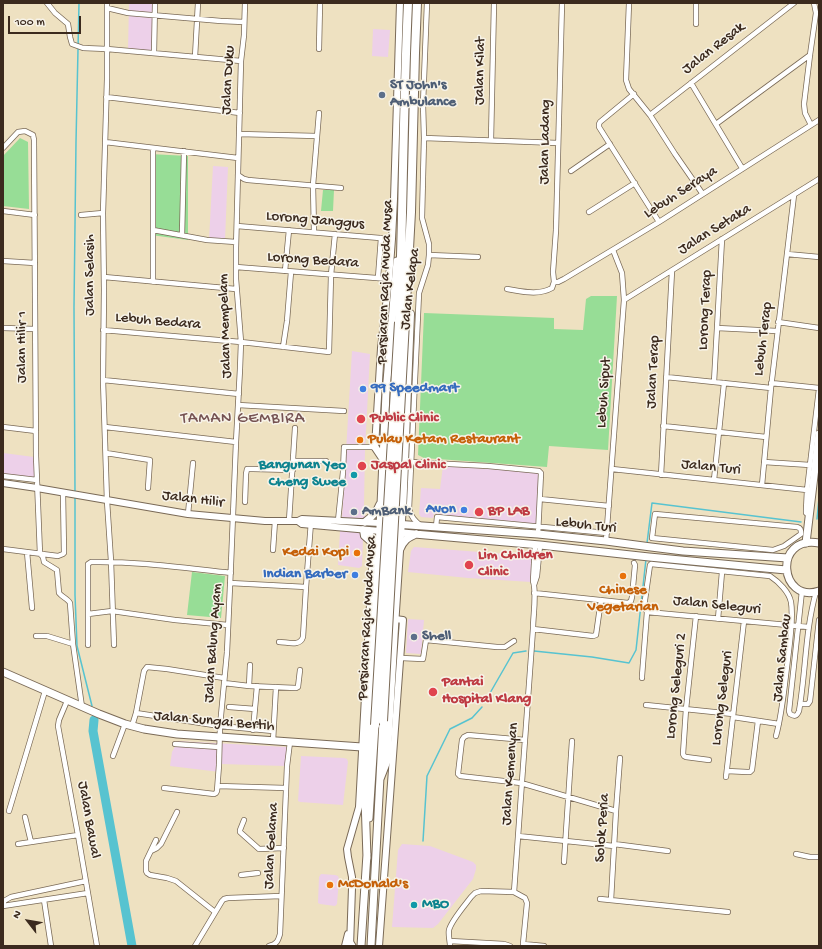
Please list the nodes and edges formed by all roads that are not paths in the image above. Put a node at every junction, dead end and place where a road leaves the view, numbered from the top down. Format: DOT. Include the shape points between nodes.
graph roads {
  1 [pos="46,3"];
  2 [pos="155,3"];
  3 [pos="198,3"];
  4 [pos="245,3"];
  5 [pos="320,3"];
  6 [pos="400,3"];
  7 [pos="408,3"];
  8 [pos="417,3"];
  9 [pos="427,3"];
  10 [pos="494,3"];
  11 [pos="562,3"];
  12 [pos="629,3"];
  13 [pos="696,3"];
  14 [pos="794,3"];
  15 [pos="814,3"];
  16 [pos="107,6"];
  17 [pos="155,15"];
  18 [pos="197,19"];
  19 [pos="244,22"];
  20 [pos="696,24"];
  21 [pos="107,49"];
  22 [pos="319,49"];
  23 [pos="154,53"];
  24 [pos="810,55"];
  25 [pos="196,57"];
  26 [pos="241,61"];
  27 [pos="401,66"];
  28 [pos="691,82"];
  29 [pos="634,94"];
  30 [pos="106,97"];
  31 [pos="240,113"];
  32 [pos="319,113"];
  33 [pos="650,115"];
  34 [pos="819,120"];
  35 [pos="716,124"];
  36 [pos="811,125"];
  37 [pos="239,134"];
  38 [pos="317,136"];
  39 [pos="424,138"];
  40 [pos="491,140"];
  41 [pos="105,142"];
  42 [pos="558,143"];
  43 [pos="610,144"];
  44 [pos="3,148"];
  45 [pos="153,148"];
  46 [pos="184,151"];
  47 [pos="238,158"];
  48 [pos="742,168"];
  49 [pos="571,171"];
  50 [pos="238,175"];
  51 [pos="819,179"];
  52 [pos="635,183"];
  53 [pos="313,185"];
  54 [pos="341,188"];
  55 [pos="702,193"];
  56 [pos="794,195"];
  57 [pos="3,211"];
  58 [pos="412,212"];
  59 [pos="589,212"];
  60 [pos="103,213"];
  61 [pos="35,215"];
  62 [pos="81,215"];
  63 [pos="403,222"];
  64 [pos="659,222"];
  65 [pos="237,226"];
  66 [pos="153,230"];
  67 [pos="289,230"];
  68 [pos="314,232"];
  69 [pos="335,234"];
  70 [pos="182,235"];
  71 [pos="381,238"];
  72 [pos="392,239"];
  73 [pos="722,239"];
  74 [pos="236,242"];
  75 [pos="613,250"];
  76 [pos="787,254"];
  77 [pos="429,255"];
  78 [pos="478,257"];
  79 [pos="819,257"];
  80 [pos="3,260"];
  81 [pos="35,263"];
  82 [pos="236,267"];
  83 [pos="285,271"];
  84 [pos="672,271"];
  85 [pos="291,272"];
  86 [pos="331,275"];
  87 [pos="104,277"];
  88 [pos="378,278"];
  89 [pos="388,279"];
  90 [pos="153,282"];
  91 [pos="554,282"];
  92 [pos="236,289"];
  93 [pos="507,289"];
  94 [pos="624,300"];
  95 [pos="402,322"];
  96 [pos="778,322"];
  97 [pos="3,328"];
  98 [pos="717,328"];
  99 [pos="819,328"];
  100 [pos="35,329"];
  101 [pos="103,330"];
  102 [pos="777,331"];
  103 [pos="241,342"];
  104 [pos="283,346"];
  105 [pos="666,377"];
  106 [pos="103,380"];
  107 [pos="714,382"];
  108 [pos="724,383"];
  109 [pos="771,386"];
  110 [pos="819,389"];
  111 [pos="378,393"];
  112 [pos="386,393"];
  113 [pos="239,394"];
  114 [pos="238,405"];
  115 [pos="344,411"];
  116 [pos="3,426"];
  117 [pos="663,426"];
  118 [pos="105,427"];
  119 [pos="295,428"];
  120 [pos="409,429"];
  121 [pos="36,431"];
  122 [pos="719,432"];
  123 [pos="819,434"];
  124 [pos="766,437"];
  125 [pos="236,442"];
  126 [pos="375,447"];
  127 [pos="106,453"];
  128 [pos="383,460"];
  129 [pos="293,461"];
  130 [pos="326,461"];
  131 [pos="411,462"];
  132 [pos="764,462"];
  133 [pos="193,463"];
  134 [pos="810,465"];
  135 [pos="612,469"];
  136 [pos="293,470"];
  137 [pos="661,475"];
  138 [pos="3,476"];
  139 [pos="37,480"];
  140 [pos="714,480"];
  141 [pos="382,482"];
  142 [pos="3,483"];
  143 [pos="762,485"];
  144 [pos="406,486"];
  145 [pos="37,488"];
  146 [pos="148,488"];
  147 [pos="807,490"];
  148 [pos="63,493"];
  149 [pos="540,499"];
  150 [pos="107,501"];
  151 [pos="245,502"];
  152 [pos="381,502"];
  153 [pos="609,506"];
  154 [pos="402,513"];
  155 [pos="188,514"];
  156 [pos="809,515"];
  157 [pos="233,518"];
  158 [pos="338,520"];
  159 [pos="275,521"];
  160 [pos="289,521"];
  161 [pos="311,522"];
  162 [pos="380,523"];
  163 [pos="401,524"];
  164 [pos="414,525"];
  165 [pos="364,526"];
  166 [pos="422,526"];
  167 [pos="539,526"];
  168 [pos="436,527"];
  169 [pos="380,531"];
  170 [pos="401,532"];
  171 [pos="607,533"];
  172 [pos="416,534"];
  173 [pos="538,534"];
  174 [pos="561,536"];
  175 [pos="606,540"];
  176 [pos="684,541"];
  177 [pos="806,543"];
  178 [pos="819,544"];
  179 [pos="538,545"];
  180 [pos="3,549"];
  181 [pos="379,549"];
  182 [pos="400,549"];
  183 [pos="273,550"];
  184 [pos="684,550"];
  185 [pos="27,552"];
  186 [pos="40,554"];
  187 [pos="788,558"];
  188 [pos="647,559"];
  189 [pos="682,560"];
  190 [pos="111,561"];
  191 [pos="379,561"];
  192 [pos="398,562"];
  193 [pos="634,563"];
  194 [pos="786,570"];
  195 [pos="722,572"];
  196 [pos="231,573"];
  197 [pos="230,583"];
  198 [pos="306,587"];
  199 [pos="802,591"];
  200 [pos="818,592"];
  201 [pos="534,593"];
  202 [pos="601,600"];
  203 [pos="32,608"];
  204 [pos="112,611"];
  205 [pos="647,612"];
  206 [pos="88,614"];
  207 [pos="696,616"];
  208 [pos="395,619"];
  209 [pos="718,619"];
  210 [pos="819,620"];
  211 [pos="744,621"];
  212 [pos="228,625"];
  213 [pos="791,626"];
  214 [pos="799,626"];
  215 [pos="809,627"];
  216 [pos="533,628"];
  217 [pos="374,631"];
  218 [pos="36,636"];
  219 [pos="514,641"];
  220 [pos="279,642"];
  221 [pos="73,644"];
  222 [pos="114,644"];
  223 [pos="88,645"];
  224 [pos="401,658"];
  225 [pos="367,661"];
  226 [pos="250,666"];
  227 [pos="300,670"];
  228 [pos="3,674"];
  229 [pos="642,678"];
  230 [pos="224,680"];
  231 [pos="249,686"];
  232 [pos="257,686"];
  233 [pos="276,687"];
  234 [pos="45,691"];
  235 [pos="390,695"];
  236 [pos="397,699"];
  237 [pos="68,701"];
  238 [pos="800,704"];
  239 [pos="646,705"];
  240 [pos="82,707"];
  241 [pos="229,707"];
  242 [pos="255,709"];
  243 [pos="686,709"];
  244 [pos="136,713"];
  245 [pos="733,716"];
  246 [pos="383,721"];
  247 [pos="758,721"];
  248 [pos="779,724"];
  249 [pos="128,725"];
  250 [pos="375,725"];
  251 [pos="220,726"];
  252 [pos="253,730"];
  253 [pos="273,731"];
  254 [pos="776,736"];
  255 [pos="219,737"];
  256 [pos="525,740"];
  257 [pos="273,741"];
  258 [pos="572,741"];
  259 [pos="290,742"];
  260 [pos="175,744"];
  261 [pos="219,747"];
  262 [pos="362,747"];
  263 [pos="113,756"];
  264 [pos="620,758"];
  265 [pos="709,760"];
  266 [pos="726,771"];
  267 [pos="726,777"];
  268 [pos="380,779"];
  269 [pos="521,784"];
  270 [pos="218,786"];
  271 [pos="164,788"];
  272 [pos="286,788"];
  273 [pos="568,796"];
  274 [pos="616,811"];
  275 [pos="9,812"];
  276 [pos="177,812"];
  277 [pos="25,817"];
  278 [pos="244,820"];
  279 [pos="78,835"];
  280 [pos="518,836"];
  281 [pos="156,840"];
  282 [pos="566,841"];
  283 [pos="31,842"];
  284 [pos="18,844"];
  285 [pos="614,845"];
  286 [pos="284,848"];
  287 [pos="151,851"];
  288 [pos="668,851"];
  289 [pos="796,854"];
  290 [pos="819,857"];
  291 [pos="367,858"];
  292 [pos="564,862"];
  293 [pos="258,873"];
  294 [pos="241,875"];
  295 [pos="86,881"];
  296 [pos="514,892"];
  297 [pos="88,893"];
  298 [pos="281,896"];
  299 [pos="600,899"];
  300 [pos="44,900"];
  301 [pos="611,900"];
  302 [pos="3,906"];
  303 [pos="215,912"];
  304 [pos="728,912"];
  305 [pos="450,943"];
  306 [pos="349,945"];
  307 [pos="521,945"];
  308 [pos="51,946"];
  309 [pos="97,946"];
  310 [pos="195,946"];
  311 [pos="270,946"];
  312 [pos="361,946"];
  313 [pos="371,946"];
  314 [pos="379,946"];
  315 [pos="510,946"];
  316 [pos="544,946"];
  1 -- 21 [label="street" via="68,24 72,44 83,48"];
  2 -- 17 [label="street"];
  3 -- 18 [label="street"];
  4 -- 19 [label="street, Jalan Duku"];
  5 -- 22 [label="street"];
  6 -- 27 [label="street"];
  7 -- 27 [label="highway, Persiaran Raja Muda Musa"];
  8 -- 58 [label="highway, Persiaran Raja Muda Musa"];
  9 -- 39 [label="street, Jalan Kelapa"];
  10 -- 40 [label="street, Jalan Kilat"];
  11 -- 42 [label="street, Jalan Ladang"];
  12 -- 29 [label="street" via="626,80"];
  13 -- 20 [label="street"];
  14 -- 28 [label="street, Jalan Resak"];
  15 -- 24 [label="street" via="816,13"];
  16 -- 17 [label="street" via="128,13"];
  16 -- 21 [label="street, Jalan Selasih"];
  17 -- 18 [label="street"];
  17 -- 23 [label="street"];
  18 -- 19 [label="street"];
  18 -- 25 [label="street"];
  19 -- 26 [label="street, Jalan Duku"];
  21 -- 23 [label="street"];
  21 -- 30 [label="street, Jalan Selasih"];
  23 -- 25 [label="street"];
  24 -- 35 [label="street"];
  24 -- 36 [label="street" via="804,113"];
  25 -- 26 [label="street"];
  26 -- 31 [label="street, Jalan Duku"];
  27 -- 63 [label="highway, Persiaran Raja Muda Musa"];
  27 -- 72 [label="street"];
  28 -- 33 [label="street, Jalan Resak"];
  28 -- 35 [label="street"];
  29 -- 33 [label="street"];
  29 -- 43 [label="street" via="599,124"];
  30 -- 31 [label="street"];
  30 -- 41 [label="street, Jalan Selasih"];
  31 -- 37 [label="street, Jalan Duku"];
  32 -- 38 [label="street"];
  33 -- 55 [label="street"];
  34 -- 36 [label="street, Lebuh Seraya"];
  35 -- 48 [label="street"];
  36 -- 48 [label="street, Lebuh Seraya"];
  37 -- 38 [label="street"];
  37 -- 47 [label="street, Jalan Duku"];
  38 -- 53 [label="street"];
  39 -- 40 [label="street"];
  39 -- 77 [label="street, Jalan Kelapa" via="422,218 429,244"];
  40 -- 42 [label="street"];
  41 -- 45 [label="street"];
  41 -- 60 [label="street, Jalan Selasih"];
  42 -- 91 [label="street, Jalan Ladang"];
  43 -- 49 [label="street"];
  43 -- 52 [label="street"];
  44 -- 61 [label="street, Jalan Hilir 1" via="18,132 25,131 33,135"];
  45 -- 46 [label="street"];
  45 -- 66 [label="street"];
  46 -- 47 [label="street"];
  46 -- 70 [label="street"];
  47 -- 50 [label="street, Jalan Mempelam"];
  48 -- 55 [label="street, Lebuh Seraya"];
  50 -- 53 [label="street" via="248,180"];
  50 -- 65 [label="street, Jalan Mempelam"];
  51 -- 56 [label="street, Jalan Setaka"];
  52 -- 59 [label="street"];
  52 -- 64 [label="street"];
  53 -- 54 [label="street"];
  53 -- 68 [label="street"];
  55 -- 64 [label="street, Lebuh Seraya"];
  56 -- 73 [label="street, Jalan Setaka"];
  56 -- 76 [label="street, Lebuh Terap"];
  57 -- 61 [label="street"];
  58 -- 95 [label="highway, Persiaran Raja Muda Musa"];
  58 -- 120 [label="highway" via="414,231"];
  60 -- 62 [label="street"];
  60 -- 87 [label="street, Jalan Selasih"];
  61 -- 81 [label="street, Jalan Hilir 1"];
  63 -- 95 [label="highway, Persiaran Raja Muda Musa"];
  63 -- 112 [label="main road" via="397,260"];
  64 -- 75 [label="street, Lebuh Seraya"];
  65 -- 67 [label="street, Lorong Janggus"];
  65 -- 74 [label="street, Jalan Mempelam"];
  66 -- 70 [label="street"];
  66 -- 90 [label="street"];
  67 -- 68 [label="street, Lorong Janggus"];
  67 -- 83 [label="street"];
  68 -- 69 [label="street, Lorong Janggus"];
  69 -- 71 [label="street, Lorong Janggus"];
  69 -- 86 [label="street"];
  70 -- 74 [label="street"];
  71 -- 72 [label="street, Lorong Janggus"];
  71 -- 88 [label="street"];
  72 -- 89 [label="street"];
  73 -- 84 [label="street, Jalan Setaka"];
  73 -- 98 [label="street, Lorong Terap"];
  74 -- 82 [label="street, Jalan Mempelam"];
  75 -- 91 [label="street, Lebuh Seraya" via="564,279"];
  75 -- 94 [label="street, Lebuh Siput" via="622,273"];
  76 -- 79 [label="street"];
  76 -- 96 [label="street, Lebuh Terap"];
  77 -- 78 [label="street"];
  77 -- 120 [label="street, Jalan Kelapa" via="419,293"];
  80 -- 81 [label="street"];
  81 -- 100 [label="street, Jalan Hilir 1"];
  82 -- 83 [label="street, Lorong Bedara"];
  82 -- 92 [label="street, Jalan Mempelam"];
  83 -- 85 [label="street, Lorong Bedara"];
  84 -- 94 [label="street, Jalan Setaka"];
  84 -- 105 [label="street, Jalan Terap"];
  85 -- 86 [label="street, Lorong Bedara"];
  85 -- 104 [label="street"];
  86 -- 88 [label="street, Lorong Bedara"];
  86 -- 104 [label="street, Lebuh Bedara" via="329,352"];
  87 -- 90 [label="street"];
  87 -- 101 [label="street, Jalan Selasih"];
  88 -- 89 [label="street, Lorong Bedara"];
  89 -- 111 [label="street"];
  90 -- 92 [label="street"];
  91 -- 93 [label="street, Lebuh Seraya" via="552,288 536,293"];
  92 -- 103 [label="street, Jalan Mempelam"];
  94 -- 135 [label="street, Lebuh Siput"];
  95 -- 246 [label="highway, Persiaran Raja Muda Musa, bridge"];
  95 -- 250 [label="highway, Persiaran Raja Muda Musa, bridge"];
  96 -- 99 [label="street"];
  96 -- 102 [label="street, Lebuh Terap"];
  97 -- 100 [label="street"];
  98 -- 102 [label="street"];
  98 -- 107 [label="street, Lorong Terap"];
  100 -- 121 [label="street, Jalan Hilir 1"];
  101 -- 103 [label="street, Lebuh Bedara"];
  101 -- 106 [label="street, Jalan Selasih"];
  102 -- 109 [label="street, Lebuh Terap"];
  103 -- 104 [label="street, Lebuh Bedara"];
  103 -- 113 [label="street, Jalan Mempelam"];
  105 -- 107 [label="street"];
  105 -- 117 [label="street, Jalan Terap"];
  106 -- 113 [label="street"];
  106 -- 118 [label="street, Jalan Selasih"];
  107 -- 108 [label="street"];
  108 -- 109 [label="street"];
  108 -- 122 [label="street"];
  109 -- 110 [label="street"];
  109 -- 124 [label="street, Lebuh Terap"];
  110 -- 134 [label="street"];
  111 -- 112 [label="main road"];
  111 -- 126 [label="street"];
  112 -- 128 [label="main road"];
  113 -- 114 [label="street, Jalan Mempelam"];
  114 -- 115 [label="street"];
  114 -- 125 [label="street, Jalan Mempelam"];
  116 -- 121 [label="street"];
  117 -- 122 [label="street"];
  117 -- 137 [label="street, Jalan Terap"];
  118 -- 125 [label="street"];
  118 -- 127 [label="street, Jalan Selasih"];
  119 -- 129 [label="street"];
  120 -- 131 [label="street, Jalan Kelapa"];
  120 -- 144 [label="highway"];
  121 -- 139 [label="street, Jalan Hilir 1"];
  122 -- 124 [label="street"];
  122 -- 140 [label="street"];
  123 -- 156 [label="main road"];
  124 -- 132 [label="street, Lebuh Terap"];
  125 -- 157 [label="street, Jalan Mempelam"];
  126 -- 128 [label="main road"];
  126 -- 158 [label="street" via="344,447"];
  127 -- 146 [label="street" via="150,460"];
  127 -- 150 [label="street, Jalan Selasih"];
  128 -- 141 [label="main road"];
  129 -- 130 [label="street"];
  129 -- 136 [label="street"];
  131 -- 144 [label="street, Jalan Kelapa"];
  131 -- 149 [label="street" via="540,471"];
  132 -- 134 [label="street"];
  132 -- 143 [label="street, Lebuh Terap"];
  133 -- 155 [label="street"];
  134 -- 147 [label="street"];
  135 -- 137 [label="street, Jalan Turi"];
  135 -- 153 [label="street, Lebuh Siput"];
  136 -- 151 [label="street" via="248,469"];
  136 -- 160 [label="street"];
  137 -- 140 [label="street, Jalan Turi"];
  138 -- 139 [label="street"];
  139 -- 145 [label="street, Jalan Hilir 1"];
  140 -- 143 [label="street, Jalan Turi"];
  141 -- 144 [label="main road" via="385,492 396,497"];
  141 -- 152 [label="main road"];
  142 -- 145 [label="street, Jalan Hilir"];
  143 -- 147 [label="street, Jalan Turi"];
  144 -- 154 [label="highway"];
  144 -- 166 [label="street, Jalan Kelapa" via="410,515"];
  145 -- 148 [label="street, Jalan Hilir"];
  145 -- 186 [label="street, Jalan Hilir 1"];
  147 -- 156 [label="street" via="806,513"];
  148 -- 150 [label="street, Jalan Hilir"];
  148 -- 186 [label="street" via="64,553 61,556"];
  149 -- 153 [label="street"];
  149 -- 167 [label="street"];
  150 -- 155 [label="street, Jalan Hilir"];
  150 -- 190 [label="street, Jalan Selasih"];
  152 -- 162 [label="main road"];
  152 -- 165 [label="main road" via="378,510"];
  153 -- 171 [label="street, Lebuh Siput"];
  154 -- 163 [label="main road"];
  154 -- 164 [label="main road" via="405,519"];
  155 -- 157 [label="street, Jalan Hilir"];
  156 -- 177 [label="main road"];
  157 -- 159 [label="street, Jalan Hilir"];
  157 -- 196 [label="street, Jalan Balung Ayam"];
  158 -- 161 [label="street, Jalan Hilir"];
  158 -- 165 [label="street, Jalan Hilir"];
  159 -- 160 [label="street, Jalan Hilir"];
  159 -- 183 [label="street"];
  160 -- 161 [label="street, Jalan Hilir" via="300,520 302,524"];
  161 -- 165 [label="street, Jalan Hilir"];
  161 -- 198 [label="street"];
  162 -- 163 [label="main road, Lebuh Turi"];
  162 -- 165 [label="street, Jalan Hilir"];
  162 -- 169 [label="main road"];
  163 -- 164 [label="main road, Lebuh Turi"];
  163 -- 170 [label="main road"];
  164 -- 166 [label="main road, Lebuh Turi"];
  165 -- 169 [label="street, Jalan Hilir"];
  165 -- 181 [label="main road" via="376,540"];
  165 -- 225 [label="street" via="364,536 372,543 373,549"];
  166 -- 168 [label="main road, Lebuh Turi"];
  167 -- 168 [label="street, Lebuh Turi" via="437,516"];
  167 -- 171 [label="street, Lebuh Turi"];
  167 -- 173 [label="street"];
  168 -- 173 [label="main road, Lebuh Turi"];
  169 -- 170 [label="main road, Lebuh Turi"];
  169 -- 181 [label="main road"];
  170 -- 172 [label="main road, Lebuh Turi"];
  170 -- 182 [label="main road"];
  171 -- 175 [label="street, Lebuh Siput"];
  172 -- 179 [label="main road, Lebuh Turi"];
  172 -- 182 [label="main road" via="408,538"];
  173 -- 174 [label="main road, Lebuh Turi"];
  174 -- 175 [label="main road, Lebuh Turi"];
  174 -- 179 [label="main road" via="541,540"];
  175 -- 184 [label="main road, Lebuh Turi"];
  176 -- 176 [label="street" via="772,550 784,546 802,534 797,526 655,514 652,538"];
  176 -- 184 [label="street"];
  177 -- 178 [label="main road"];
  177 -- 187 [label="main road" via="792,551"];
  179 -- 188 [label="main road, Lebuh Turi"];
  179 -- 201 [label="street, Jalan Kemenyan" via="533,580"];
  180 -- 185 [label="street"];
  181 -- 191 [label="main road"];
  182 -- 192 [label="main road"];
  184 -- 187 [label="main road, Lebuh Turi"];
  184 -- 189 [label="street"];
  185 -- 186 [label="street"];
  185 -- 203 [label="street"];
  186 -- 221 [label="street" via="44,562 57,570 59,593 70,603"];
  187 -- 194 [label="main road"];
  188 -- 189 [label="main road, Lebuh Turi"];
  188 -- 195 [label="street, Lebuh Turi"];
  188 -- 205 [label="street" via="649,566 644,607"];
  189 -- 194 [label="main road, Lebuh Turi"];
  190 -- 196 [label="street"];
  190 -- 204 [label="street, Jalan Selasih"];
  190 -- 206 [label="street" via="88,564"];
  191 -- 192 [label="main road" via="387,546 393,549"];
  191 -- 217 [label="main road"];
  192 -- 208 [label="main road"];
  193 -- 202 [label="street" via="631,601 628,603"];
  194 -- 199 [label="main road" via="792,583"];
  195 -- 209 [label="street"];
  195 -- 213 [label="street, Lebuh Turi" via="770,576 777,580 791,601"];
  196 -- 197 [label="street, Jalan Balung Ayam"];
  197 -- 198 [label="street"];
  197 -- 212 [label="street, Jalan Balung Ayam"];
  198 -- 220 [label="street" via="302,640 296,643"];
  199 -- 200 [label="main road"];
  199 -- 214 [label="street, Jalan Sambau"];
  200 -- 215 [label="street, Jalan Sambau" via="812,606"];
  201 -- 202 [label="street"];
  201 -- 216 [label="street, Jalan Kemenyan"];
  202 -- 216 [label="street" via="596,635"];
  204 -- 206 [label="street"];
  204 -- 212 [label="street"];
  204 -- 222 [label="street, Jalan Selasih"];
  205 -- 207 [label="street, Jalan Seleguri"];
  205 -- 229 [label="street"];
  206 -- 223 [label="street"];
  207 -- 209 [label="street, Jalan Seleguri"];
  207 -- 243 [label="street, Lorong Seleguri 2"];
  208 -- 224 [label="street" via="403,620"];
  208 -- 235 [label="main road"];
  209 -- 211 [label="street, Jalan Seleguri"];
  210 -- 238 [label="street" via="810,701 808,704"];
  211 -- 213 [label="street, Jalan Seleguri"];
  211 -- 245 [label="street, Lorong Seleguri"];
  212 -- 230 [label="street, Jalan Balung Ayam"];
  213 -- 214 [label="street, Jalan Seleguri"];
  213 -- 248 [label="street, Lebuh Turi"];
  214 -- 215 [label="street, Jalan Seleguri"];
  214 -- 238 [label="street, Jalan Sambau" via="790,714 798,714"];
  215 -- 238 [label="street, Jalan Sambau"];
  216 -- 256 [label="street, Jalan Kemenyan"];
  217 -- 225 [label="main road"];
  217 -- 291 [label="main road" via="365,799"];
  218 -- 221 [label="street" via="47,636"];
  219 -- 224 [label="street" via="505,647 497,647 426,640 423,659"];
  221 -- 240 [label="street"];
  224 -- 236 [label="street"];
  225 -- 262 [label="street"];
  226 -- 231 [label="street"];
  227 -- 233 [label="street" via="298,687"];
  228 -- 234 [label="main road, Jalan Sungai Bertih"];
  230 -- 231 [label="street"];
  230 -- 244 [label="street" via="147,667 142,678"];
  230 -- 251 [label="street, Jalan Balung Ayam"];
  231 -- 232 [label="street"];
  232 -- 233 [label="street"];
  232 -- 242 [label="street"];
  233 -- 253 [label="street"];
  234 -- 237 [label="main road, Jalan Sungai Bertih"];
  234 -- 275 [label="street"];
  235 -- 236 [label="street"];
  235 -- 268 [label="main road" via="387,760"];
  236 -- 314 [label="street"];
  237 -- 240 [label="main road, Jalan Sungai Bertih"];
  237 -- 279 [label="street, Jalan Bawal" via="58,726"];
  239 -- 243 [label="street"];
  240 -- 249 [label="main road, Jalan Sungai Bertih"];
  241 -- 242 [label="street"];
  242 -- 252 [label="street"];
  243 -- 245 [label="street"];
  243 -- 265 [label="street, Lorong Seleguri 2" via="683,755"];
  244 -- 249 [label="street"];
  244 -- 251 [label="street"];
  245 -- 247 [label="street"];
  245 -- 266 [label="street, Lorong Seleguri"];
  246 -- 268 [label="main road, Persiaran Raja Muda Musa"];
  247 -- 248 [label="street"];
  247 -- 266 [label="street" via="752,770"];
  248 -- 254 [label="street, Lebuh Turi"];
  249 -- 255 [label="main road, Jalan Sungai Bertih" via="177,734"];
  249 -- 263 [label="street"];
  250 -- 291 [label="main road, Persiaran Raja Muda Musa"];
  251 -- 252 [label="street"];
  251 -- 255 [label="street, Jalan Balung Ayam"];
  252 -- 253 [label="street"];
  253 -- 257 [label="street"];
  255 -- 257 [label="main road, Jalan Sungai Bertih"];
  255 -- 261 [label="street, Jalan Balung Ayam"];
  256 -- 269 [label="street, Jalan Kemenyan"];
  256 -- 269 [label="street" via="468,735 464,737 458,774"];
  257 -- 259 [label="main road, Jalan Sungai Bertih"];
  258 -- 273 [label="street"];
  259 -- 262 [label="main road, Jalan Sungai Bertih"];
  259 -- 272 [label="street, Jalan Gelama"];
  260 -- 261 [label="street"];
  261 -- 270 [label="street, Jalan Balung Ayam"];
  262 -- 306 [label="street" via="359,807 347,849 352,877 352,923"];
  264 -- 274 [label="street, Solok Peria"];
  266 -- 267 [label="street, Lorong Seleguri"];
  268 -- 313 [label="main road, Persiaran Raja Muda Musa"];
  269 -- 273 [label="street"];
  269 -- 280 [label="street, Jalan Kemenyan"];
  270 -- 271 [label="street, Jalan Balung Ayam" via="214,794"];
  270 -- 272 [label="street"];
  272 -- 286 [label="street, Jalan Gelama"];
  273 -- 274 [label="street"];
  273 -- 282 [label="street"];
  274 -- 285 [label="street, Solok Peria"];
  276 -- 287 [label="street" via="161,844"];
  277 -- 283 [label="street"];
  278 -- 286 [label="street" via="240,832 259,848"];
  279 -- 283 [label="street"];
  279 -- 295 [label="street, Jalan Bawal"];
  280 -- 282 [label="street"];
  280 -- 296 [label="street, Jalan Kemenyan"];
  281 -- 287 [label="street"];
  282 -- 285 [label="street"];
  282 -- 292 [label="street"];
  283 -- 284 [label="street"];
  285 -- 288 [label="street"];
  285 -- 301 [label="street, Solok Peria"];
  286 -- 298 [label="street, Jalan Gelama"];
  287 -- 303 [label="street" via="146,861 147,873 176,881"];
  289 -- 290 [label="street"];
  291 -- 312 [label="main road, Persiaran Raja Muda Musa"];
  293 -- 294 [label="street"];
  295 -- 297 [label="street, Jalan Bawal"];
  295 -- 302 [label="street" via="11,897 4,901"];
  296 -- 305 [label="street" via="475,893 451,924"];
  296 -- 307 [label="street" via="525,898 527,903"];
  297 -- 300 [label="street"];
  297 -- 309 [label="street, Jalan Bawal"];
  298 -- 303 [label="street" via="228,898 222,901"];
  298 -- 311 [label="street, Jalan Gelama" via="280,934 277,942"];
  299 -- 301 [label="street"];
  300 -- 302 [label="street"];
  300 -- 308 [label="street"];
  301 -- 304 [label="street"];
  303 -- 310 [label="street"];
  305 -- 315 [label="street"];
  307 -- 316 [label="street"];
}
